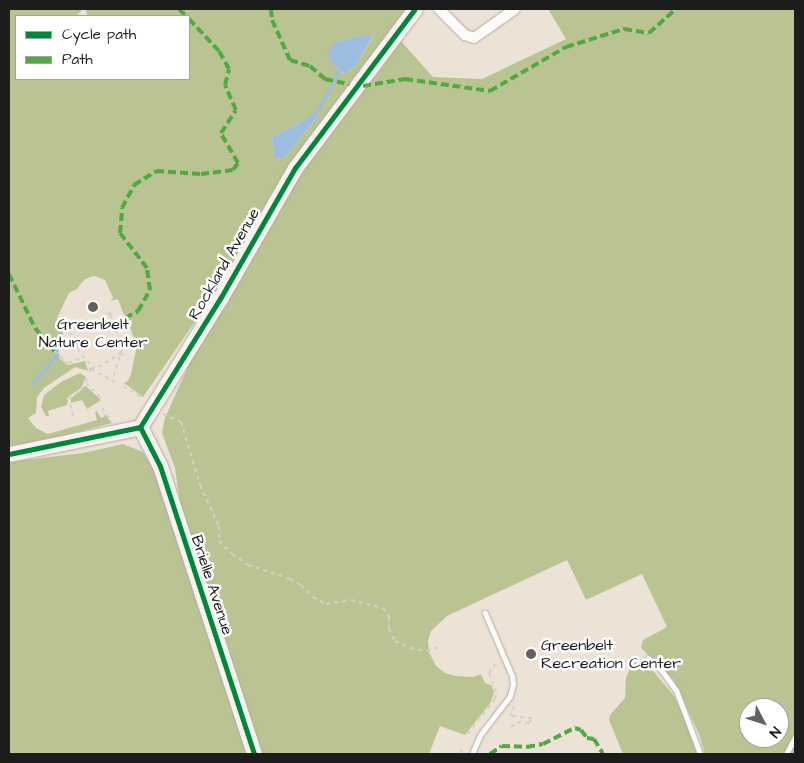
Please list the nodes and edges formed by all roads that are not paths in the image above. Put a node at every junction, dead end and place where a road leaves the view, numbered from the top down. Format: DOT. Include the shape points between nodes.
graph roads {
  1 [pos="415,9"];
  2 [pos="438,9"];
  3 [pos="515,9"];
  4 [pos="140,427"];
  5 [pos="9,454"];
  6 [pos="484,613"];
  7 [pos="648,658"];
  8 [pos="795,737"];
  9 [pos="254,754"];
  10 [pos="472,754"];
  11 [pos="700,754"];
  12 [pos="786,754"];
  1 -- 4 [label="street, Rockland Avenue" via="295,168 221,297"];
  2 -- 3 [label="street" via="465,35 474,38"];
  4 -- 5 [label="street"];
  4 -- 9 [label="street, Brielle Avenue" via="160,466"];
  6 -- 10 [label="lane" via="512,676 512,692 480,735"];
  7 -- 11 [label="lane" via="676,690"];
  8 -- 12 [label="lane"];
}
